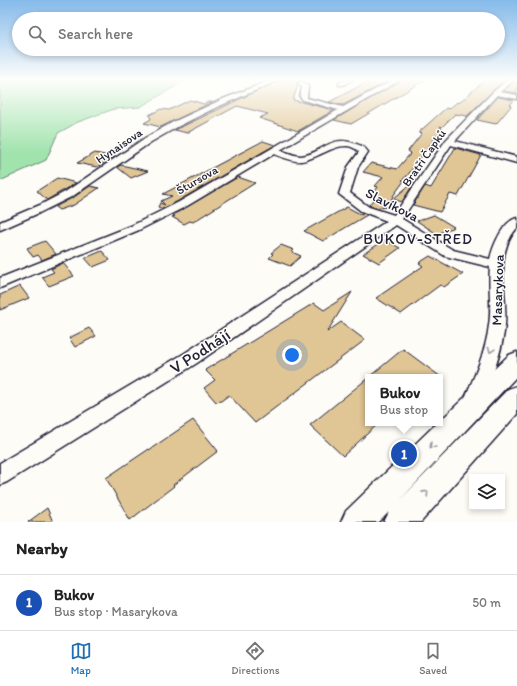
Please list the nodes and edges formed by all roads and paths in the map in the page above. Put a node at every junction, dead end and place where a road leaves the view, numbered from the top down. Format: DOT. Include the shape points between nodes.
graph roads {
  1 [pos="217,104"];
  2 [pos="326,104"];
  3 [pos="352,104"];
  4 [pos="485,104"];
  5 [pos="344,109"];
  6 [pos="449,142"];
  7 [pos="273,151"];
  8 [pos="517,160"];
  9 [pos="396,220"];
  10 [pos="517,221"];
  11 [pos="0,226"];
  12 [pos="496,264"];
  13 [pos="0,283"];
  14 [pos="517,361"];
  15 [pos="517,397"];
  16 [pos="469,409"];
  17 [pos="0,475"];
  18 [pos="357,522"];
  19 [pos="400,522"];
  1 -- 11 [label="street, Hynaisova" via="176,124 68,194"];
  2 -- 5 [label="street"];
  3 -- 5 [label="street, Štursova"];
  4 -- 6 [label="street, Bratří Čapků"];
  5 -- 7 [label="street, Štursova"];
  6 -- 8 [label="street"];
  6 -- 9 [label="street, Bratří Čapků"];
  7 -- 9 [label="street, Slavíkova" via="299,159 310,157 334,144 345,143 362,148 364,152 353,167 344,194 365,209"];
  7 -- 13 [label="street, Štursova" via="183,204 135,228"];
  9 -- 12 [label="street, Slavíkova" via="449,253"];
  9 -- 17 [label="street, V Podhájí" via="191,358"];
  10 -- 12 [label="street, Masarykova" via="502,238"];
  12 -- 16 [label="street, Masarykova, one-way" via="499,311 496,335"];
  14 -- 16 [label="street, Masarykova"];
  19 -- 15 [label="street, one-way"];
  16 -- 18 [label="street, Masarykova, one-way"];
}
